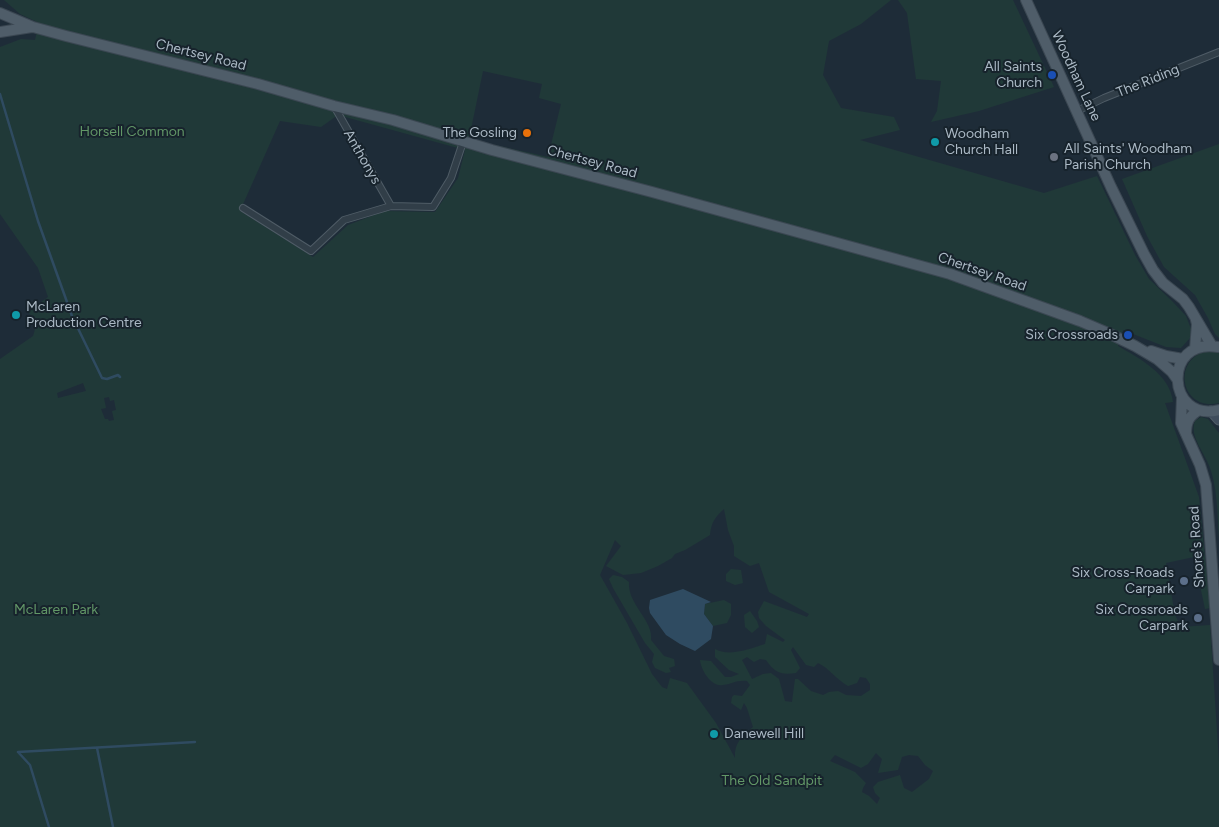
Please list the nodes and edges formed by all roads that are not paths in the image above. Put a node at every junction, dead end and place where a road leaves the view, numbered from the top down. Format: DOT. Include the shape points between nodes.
graph roads {
  1 [pos="1026,0"];
  2 [pos="0,13"];
  3 [pos="33,27"];
  4 [pos="0,32"];
  5 [pos="1219,52"];
  6 [pos="334,106"];
  7 [pos="1077,111"];
  8 [pos="463,142"];
  9 [pos="391,206"];
  10 [pos="243,208"];
  11 [pos="1194,315"];
  12 [pos="1136,346"];
  13 [pos="1217,346"];
  14 [pos="1195,349"];
  15 [pos="1183,359"];
  16 [pos="1177,379"];
  17 [pos="1182,397"];
  18 [pos="1199,410"];
  19 [pos="1215,411"];
  20 [pos="1219,420"];
  21 [pos="1186,436"];
  22 [pos="1219,660"];
  1 -- 7 [label="main road, Woodham Lane"];
  2 -- 3 [label="main road, Chertsey Road"];
  3 -- 4 [label="main road, Chertsey Road"];
  3 -- 6 [label="main road, Chertsey Road"];
  5 -- 7 [label="street, The Riding"];
  6 -- 8 [label="main road, Chertsey Road"];
  6 -- 9 [label="street, Anthonys"];
  7 -- 11 [label="main road, Woodham Lane" via="1153,270 1183,299"];
  8 -- 9 [label="street" via="451,178 433,207"];
  8 -- 12 [label="main road, Chertsey Road" via="950,274 1080,321"];
  9 -- 10 [label="street" via="344,220 311,251"];
  11 -- 13 [label="main road, Woodham Lane"];
  11 -- 14 [label="main road" via="1197,324"];
  12 -- 15 [label="main road, Chertsey Road"];
  12 -- 16 [label="main road, Chertsey Road"];
  13 -- 14 [label="main road"];
  14 -- 15 [label="main road"];
  15 -- 16 [label="main road"];
  16 -- 17 [label="main road, Shore's Road"];
  17 -- 18 [label="main road"];
  17 -- 21 [label="main road, Shore's Road" via="1181,423"];
  18 -- 19 [label="main road"];
  18 -- 21 [label="main road" via="1189,418"];
  19 -- 20 [label="street"];
  21 -- 22 [label="main road, Shore's Road" via="1206,485"];
}
